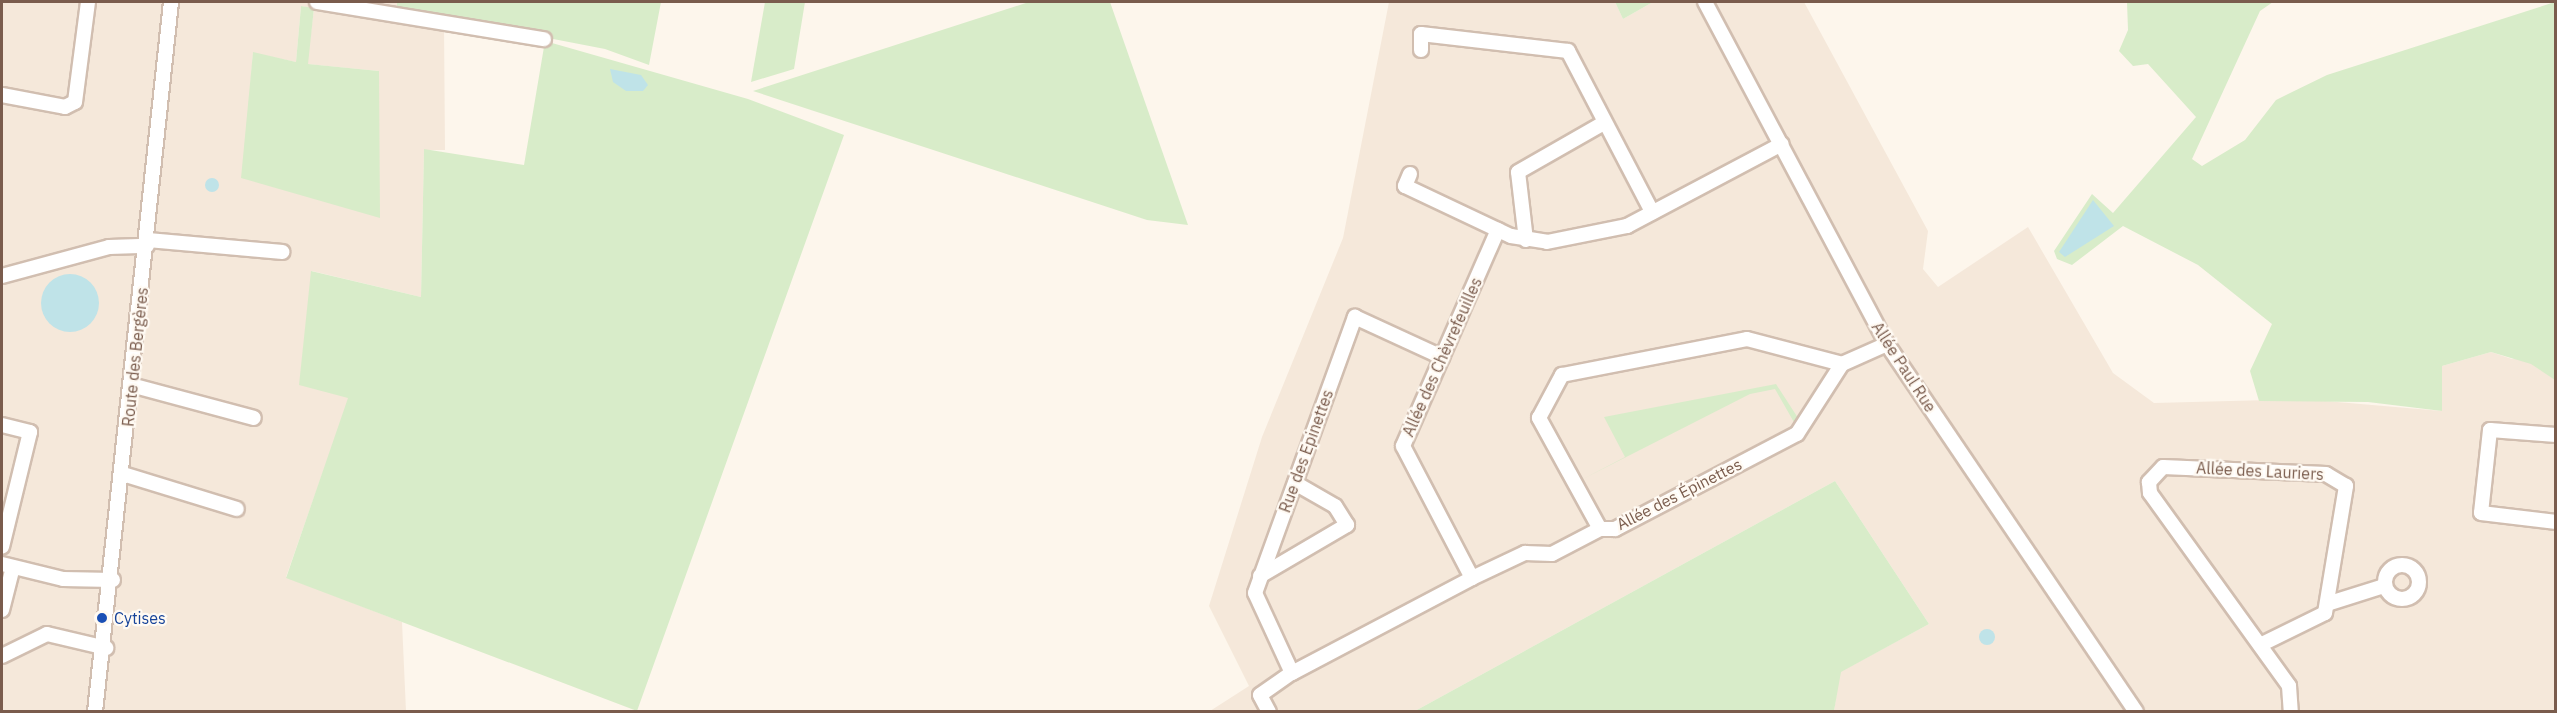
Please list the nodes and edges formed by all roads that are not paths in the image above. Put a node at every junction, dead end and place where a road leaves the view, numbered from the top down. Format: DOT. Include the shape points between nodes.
graph roads {
  1 [pos="88,2"];
  2 [pos="171,2"];
  3 [pos="317,2"];
  4 [pos="1706,2"];
  5 [pos="544,39"];
  6 [pos="1420,50"];
  7 [pos="2,95"];
  8 [pos="1604,123"];
  9 [pos="1782,144"];
  10 [pos="1410,174"];
  11 [pos="1652,212"];
  12 [pos="1498,230"];
  13 [pos="1526,240"];
  14 [pos="148,243"];
  15 [pos="282,252"];
  16 [pos="2,276"];
  17 [pos="1887,344"];
  18 [pos="1442,357"];
  19 [pos="1842,364"];
  20 [pos="131,385"];
  21 [pos="254,418"];
  22 [pos="2,425"];
  23 [pos="2556,435"];
  24 [pos="123,474"];
  25 [pos="1295,483"];
  26 [pos="8,493"];
  27 [pos="237,509"];
  28 [pos="2556,522"];
  29 [pos="1600,529"];
  30 [pos="2,547"];
  31 [pos="7,565"];
  32 [pos="1260,576"];
  33 [pos="1472,578"];
  34 [pos="113,580"];
  35 [pos="2384,586"];
  36 [pos="2330,603"];
  37 [pos="2,610"];
  38 [pos="2260,645"];
  39 [pos="105,648"];
  40 [pos="2,656"];
  41 [pos="1292,673"];
  42 [pos="95,711"];
  43 [pos="1269,711"];
  44 [pos="2136,711"];
  45 [pos="2291,711"];
  1 -- 7 [label="street" via="75,102 65,107"];
  2 -- 14 [label="street, Route des Bergères"];
  3 -- 5 [label="street"];
  4 -- 9 [label="street, Allée Paul Rue"];
  6 -- 8 [label="street" via="1421,34 1568,51"];
  8 -- 11 [label="street"];
  8 -- 13 [label="street" via="1518,172"];
  9 -- 11 [label="street"];
  9 -- 17 [label="street, Allée Paul Rue"];
  10 -- 12 [label="street" via="1405,186"];
  11 -- 13 [label="street" via="1627,226 1547,242"];
  12 -- 13 [label="street"];
  12 -- 18 [label="street, Allée des Chèvrefeuilles"];
  14 -- 15 [label="street"];
  14 -- 16 [label="street" via="109,247"];
  14 -- 20 [label="street, Route des Bergères"];
  17 -- 19 [label="street"];
  17 -- 44 [label="street, Allée Paul Rue"];
  18 -- 25 [label="street, Rue des Epinettes" via="1355,317"];
  18 -- 33 [label="street, Allée des Chèvrefeuilles" via="1403,446"];
  19 -- 29 [label="street, Allée des Épinettes" via="1797,434 1615,529"];
  19 -- 29 [label="street" via="1747,339 1562,375 1539,418"];
  20 -- 21 [label="street"];
  20 -- 24 [label="street, Route des Bergères"];
  22 -- 26 [label="street" via="30,432"];
  23 -- 28 [label="street" via="2490,430 2481,513"];
  24 -- 27 [label="street"];
  24 -- 34 [label="street, Route des Bergères"];
  25 -- 32 [label="street, Rue des Epinettes"];
  25 -- 32 [label="street" via="1335,506 1347,525"];
  26 -- 30 [label="street"];
  29 -- 33 [label="street, Allée des Épinettes" via="1552,554 1526,553"];
  31 -- 34 [label="street" via="63,579"];
  31 -- 37 [label="street"];
  32 -- 41 [label="street, Rue des Epinettes" via="1255,593"];
  33 -- 41 [label="street, Allée des Épinettes" via="1408,616"];
  34 -- 39 [label="street, Route des Bergères"];
  35 -- 36 [label="street"];
  36 -- 38 [label="street" via="2313,624"];
  36 -- 38 [label="street, Allée des Lauriers" via="2348,497 2337,476 2163,467 2150,482 2150,493"];
  38 -- 45 [label="street, Allée des Lauriers" via="2289,686"];
  39 -- 40 [label="street" via="47,634"];
  39 -- 42 [label="street, Route des Bergères"];
  41 -- 43 [label="street, Allée des Épinettes" via="1260,695"];
}
